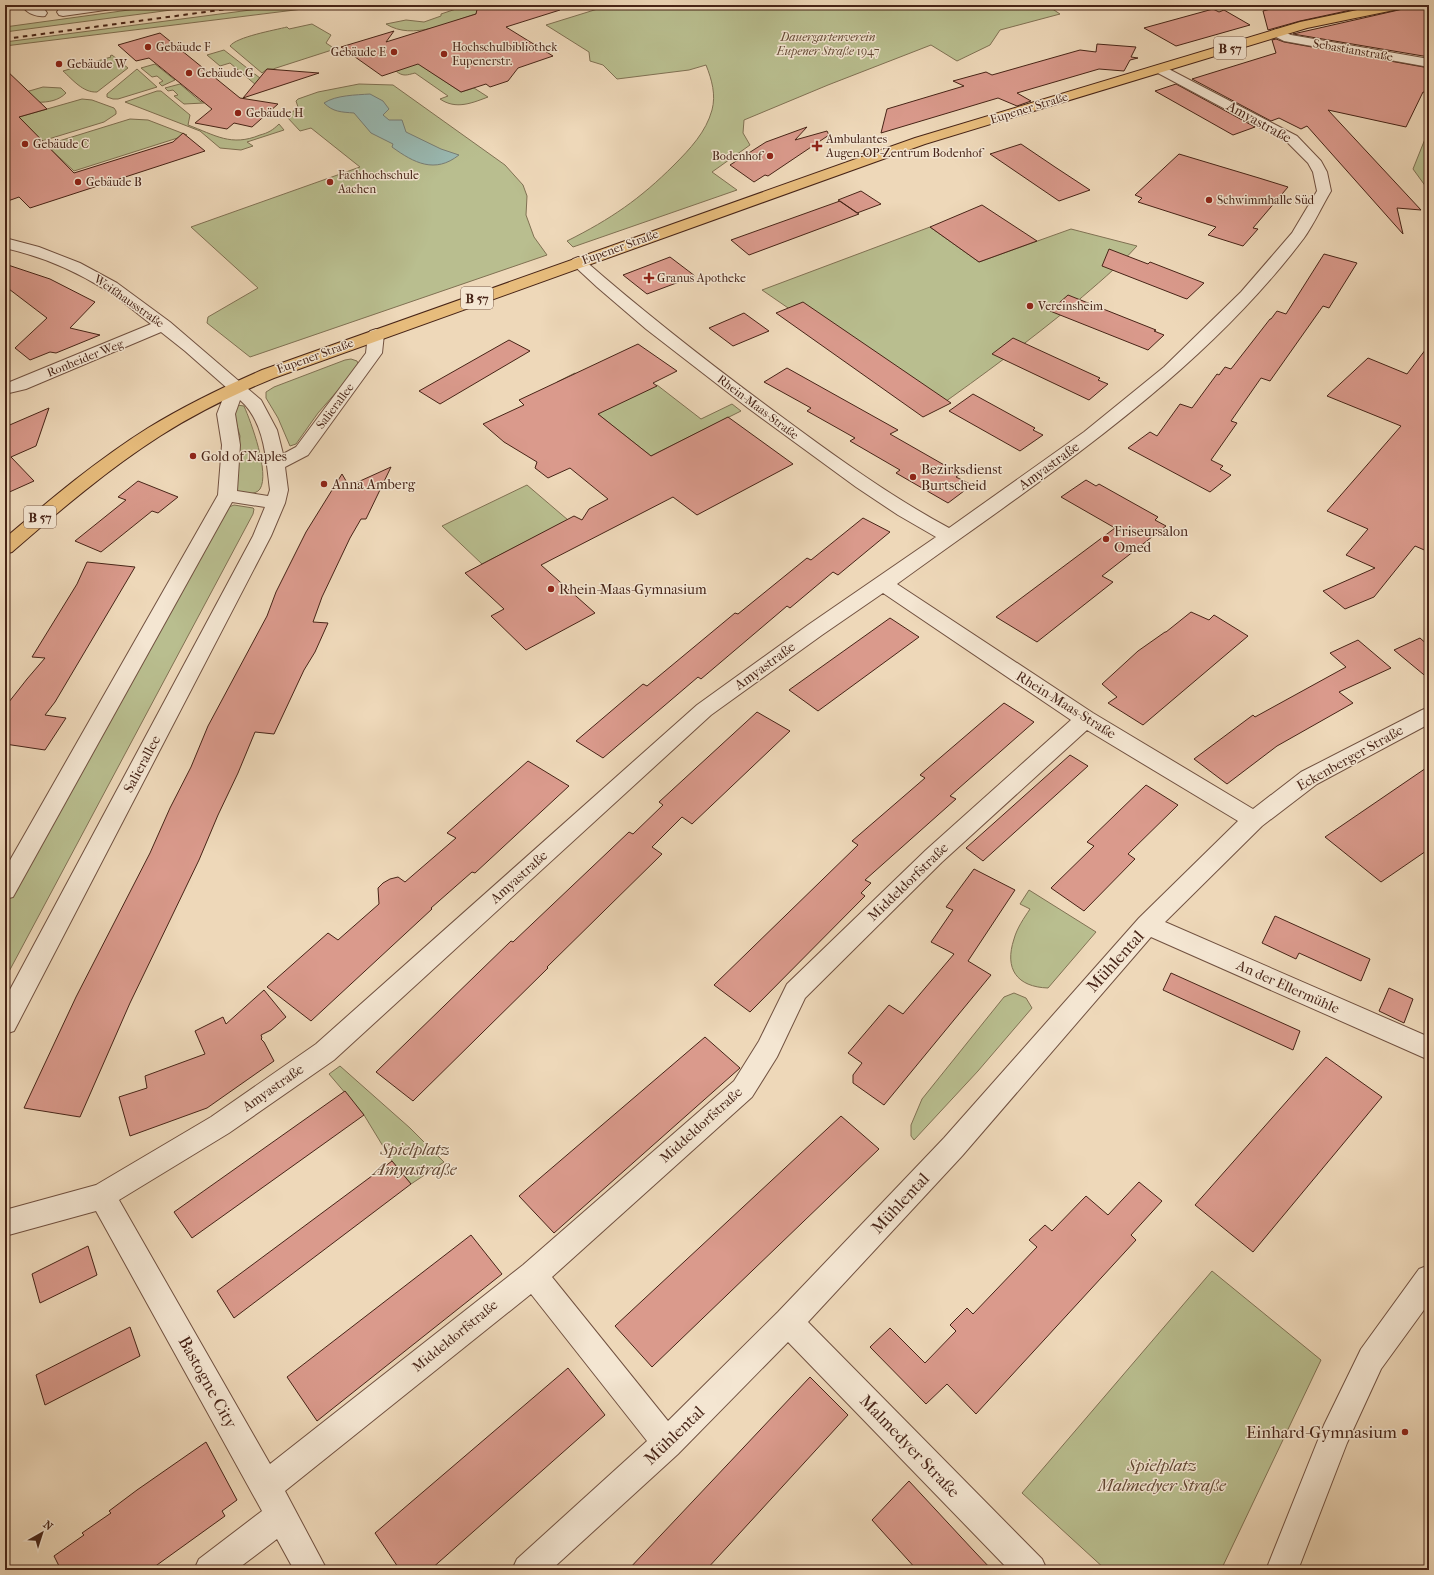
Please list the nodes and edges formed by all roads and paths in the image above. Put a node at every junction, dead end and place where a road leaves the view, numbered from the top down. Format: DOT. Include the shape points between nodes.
graph roads {
  1 [pos="31,5"];
  2 [pos="112,5"];
  3 [pos="1399,5"];
  4 [pos="63,12"];
  5 [pos="41,13"];
  6 [pos="1278,33"];
  7 [pos="1429,63"];
  8 [pos="1161,68"];
  9 [pos="5,243"];
  10 [pos="578,262"];
  11 [pos="164,325"];
  12 [pos="376,334"];
  13 [pos="236,388"];
  14 [pos="5,389"];
  15 [pos="277,464"];
  16 [pos="227,495"];
  17 [pos="276,503"];
  18 [pos="949,536"];
  19 [pos="5,548"];
  20 [pos="883,584"];
  21 [pos="1429,715"];
  22 [pos="1086,719"];
  23 [pos="1254,820"];
  24 [pos="5,890"];
  25 [pos="1147,925"];
  26 [pos="5,1023"];
  27 [pos="1429,1049"];
  28 [pos="102,1196"];
  29 [pos="5,1223"];
  30 [pos="533,1275"];
  31 [pos="1429,1279"];
  32 [pos="788,1322"];
  33 [pos="667,1443"];
  34 [pos="266,1487"];
  35 [pos="282,1516"];
  36 [pos="210,1570"];
  37 [pos="311,1570"];
  38 [pos="528,1570"];
  39 [pos="1031,1570"];
  40 [pos="1282,1570"];
  1 -- 5 [label="street" via="30,8"];
  2 -- 4 [label="street"];
  3 -- 6 [label="main road, B 57" via="1319,21"];
  6 -- 7 [label="street, Sebastianstraße" via="1288,38"];
  6 -- 8 [label="main road, Eupener Straße / B 57"];
  8 -- 10 [label="main road, Eupener Straße / B 57" via="920,141"];
  8 -- 18 [label="street, Amyastraße" via="1292,139 1314,161 1320,172 1324,191 1298,235 1247,295 1170,371 1090,436"];
  9 -- 11 [label="street, Weißhausstraße" via="34,250 75,266 111,286"];
  10 -- 12 [label="main road, Eupener Straße / B 57"];
  10 -- 18 [label="street, Rhein-Maas-Straße" via="725,384 918,520"];
  11 -- 13 [label="street, Weißhausstraße"];
  11 -- 14 [label="street, Ronheider Weg"];
  12 -- 13 [label="main road, Eupener Straße / B 57"];
  12 -- 15 [label="street, Salierallee" via="374,354 302,451"];
  13 -- 15 [label="street, Salierallee" via="259,409 268,430"];
  13 -- 16 [label="street" via="226,414 231,430 232,459"];
  13 -- 19 [label="main road, Eupener Straße / B 57" via="177,418 147,438 77,488"];
  15 -- 17 [label="street, Salierallee" via="279,490"];
  16 -- 17 [label="street"];
  16 -- 24 [label="street"];
  17 -- 26 [label="street, Salierallee" via="255,550"];
  18 -- 20 [label="street, Amyastraße"];
  20 -- 22 [label="street, Rhein-Maas-Straße"];
  20 -- 28 [label="street, Amyastraße" via="814,630 704,710 325,1052 220,1125"];
  21 -- 23 [label="street, Eckenberger Straße" via="1309,778"];
  22 -- 23 [label="street, Rhein-Maas-Straße"];
  22 -- 30 [label="street, Middeldorfstraße" via="934,856 796,991 768,1049 743,1089"];
  23 -- 25 [label="street, Mühlental"];
  25 -- 27 [label="street, An der Ellermühle"];
  25 -- 32 [label="street, Mühlental" via="953,1146"];
  28 -- 29 [label="street, Amyastraße"];
  28 -- 34 [label="street, Bastogne City"];
  30 -- 33 [label="street"];
  30 -- 34 [label="street, Middeldorfstraße"];
  31 -- 40 [label="street" via="1372,1359 1335,1436"];
  32 -- 33 [label="street, Mühlental"];
  32 -- 39 [label="street, Malmedyer Straße"];
  33 -- 38 [label="street, Mühlental"];
  34 -- 35 [label="street, Bastogne City"];
  35 -- 36 [label="street"];
  35 -- 37 [label="street, Bastogne City"];
}
